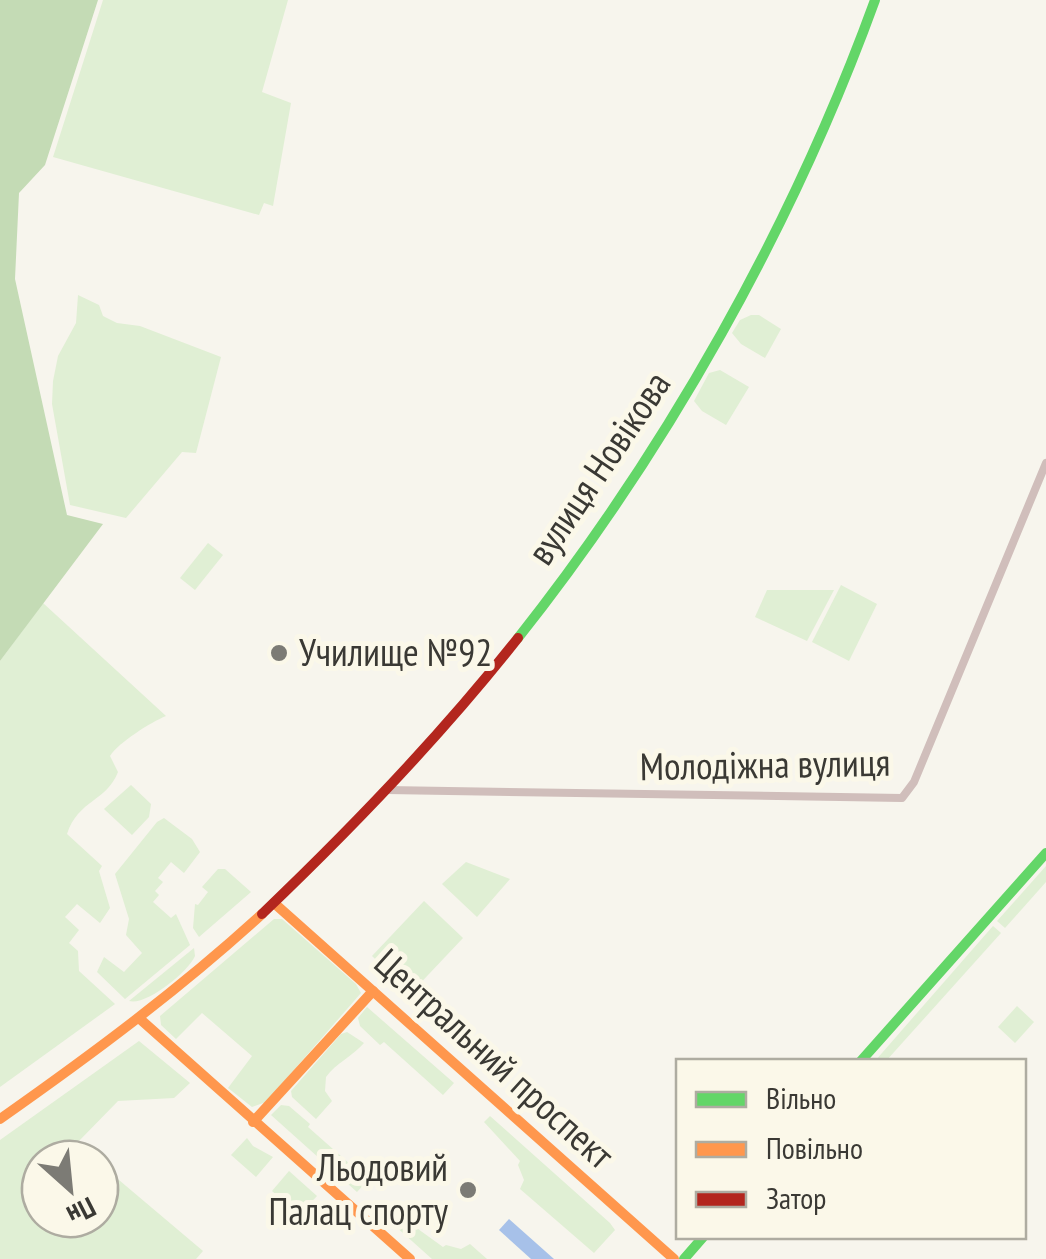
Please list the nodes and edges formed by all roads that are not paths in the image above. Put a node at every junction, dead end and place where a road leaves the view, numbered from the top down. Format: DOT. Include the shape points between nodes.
graph roads {
  1 [pos="875,0"];
  2 [pos="1046,463"];
  3 [pos="387,790"];
  4 [pos="1046,853"];
  5 [pos="274,903"];
  6 [pos="373,992"];
  7 [pos="140,1019"];
  8 [pos="863,1059"];
  9 [pos="0,1119"];
  10 [pos="253,1122"];
  11 [pos="701,1239"];
  12 [pos="406,1258"];
  13 [pos="674,1259"];
  14 [pos="684,1259"];
  1 -- 3 [label="main road, вулиця Новікова" via="769,244 644,464 534,616"];
  2 -- 3 [label="street, Молодіжна вулиця" via="902,798"];
  3 -- 5 [label="main road, вулиця Новікова"];
  4 -- 8 [label="main road"];
  5 -- 6 [label="main road, Центральний проспект"];
  5 -- 7 [label="main road, вулиця Новікова"];
  6 -- 10 [label="main road"];
  6 -- 13 [label="main road, Центральний проспект"];
  7 -- 9 [label="main road"];
  7 -- 10 [label="main road"];
  10 -- 12 [label="main road"];
  11 -- 14 [label="main road"];
}
